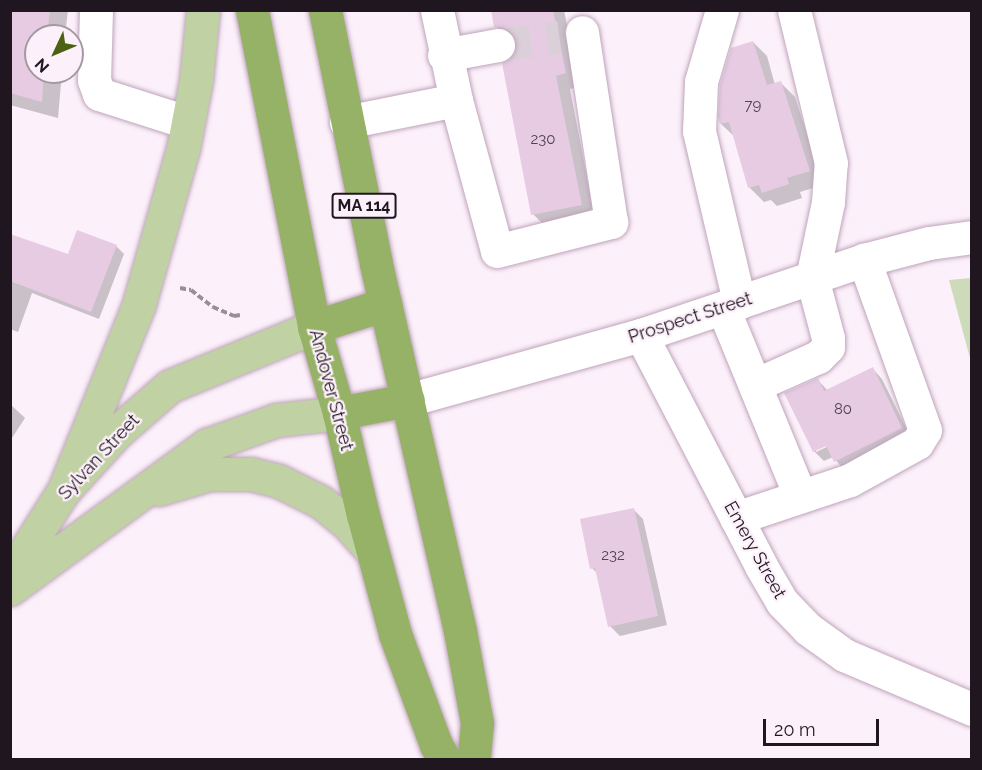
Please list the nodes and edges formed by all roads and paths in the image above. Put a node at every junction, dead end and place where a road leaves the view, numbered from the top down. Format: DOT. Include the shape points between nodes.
graph roads {
  1 [pos="96,10"];
  2 [pos="202,10"];
  3 [pos="252,10"];
  4 [pos="325,10"];
  5 [pos="437,10"];
  6 [pos="722,10"];
  7 [pos="794,10"];
  8 [pos="579,26"];
  9 [pos="498,45"];
  10 [pos="444,54"];
  11 [pos="456,100"];
  12 [pos="188,122"];
  13 [pos="346,122"];
  14 [pos="972,237"];
  15 [pos="864,260"];
  16 [pos="812,278"];
  17 [pos="175,287"];
  18 [pos="385,304"];
  19 [pos="731,305"];
  20 [pos="243,315"];
  21 [pos="314,327"];
  22 [pos="642,334"];
  23 [pos="755,385"];
  24 [pos="408,400"];
  25 [pos="339,413"];
  26 [pos="64,490"];
  27 [pos="137,495"];
  28 [pos="801,496"];
  29 [pos="736,518"];
  30 [pos="372,551"];
  31 [pos="10,575"];
  32 [pos="10,589"];
  33 [pos="972,709"];
  34 [pos="445,759"];
  35 [pos="474,759"];
  1 -- 12 [label="street" via="94,80 99,94"];
  2 -- 12 [label="main road"];
  3 -- 21 [label="highway, Andover Street"];
  4 -- 13 [label="highway, MA 114"];
  5 -- 10 [label="street"];
  6 -- 19 [label="street" via="700,81 699,131"];
  7 -- 16 [label="street" via="831,162 828,202"];
  8 -- 11 [label="street" via="611,222 497,251"];
  9 -- 10 [label="street"];
  10 -- 11 [label="street"];
  11 -- 13 [label="street"];
  12 -- 26 [label="main road" via="139,304"];
  13 -- 18 [label="highway, MA 114"];
  14 -- 15 [label="street, Prospect Street" via="929,243"];
  15 -- 16 [label="street, Prospect Street"];
  15 -- 28 [label="street" via="926,430 917,443 850,480"];
  16 -- 19 [label="street, Prospect Street"];
  16 -- 23 [label="street" via="828,347 818,357"];
  17 -- 20 [label="path" via="191,290 213,307 234,316"];
  18 -- 21 [label="highway"];
  18 -- 24 [label="highway, MA 114"];
  19 -- 22 [label="street, Prospect Street"];
  19 -- 23 [label="street"];
  21 -- 25 [label="highway, Andover Street"];
  21 -- 26 [label="main road, Sylvan Street" via="170,386 117,432"];
  22 -- 24 [label="street, Prospect Street"];
  22 -- 29 [label="street, Emery Street"];
  23 -- 28 [label="street"];
  24 -- 25 [label="highway"];
  24 -- 35 [label="highway, MA 114" via="477,723"];
  25 -- 27 [label="main road" via="276,420 207,445"];
  25 -- 30 [label="highway, Andover Street"];
  26 -- 31 [label="main road, Sylvan Street"];
  27 -- 30 [label="main road" via="210,474 251,474 279,481 321,502"];
  27 -- 32 [label="main road"];
  28 -- 29 [label="street"];
  29 -- 33 [label="street, Emery Street" via="782,602 808,629 844,655"];
  30 -- 34 [label="highway, Andover Street" via="395,634 436,745"];
}
